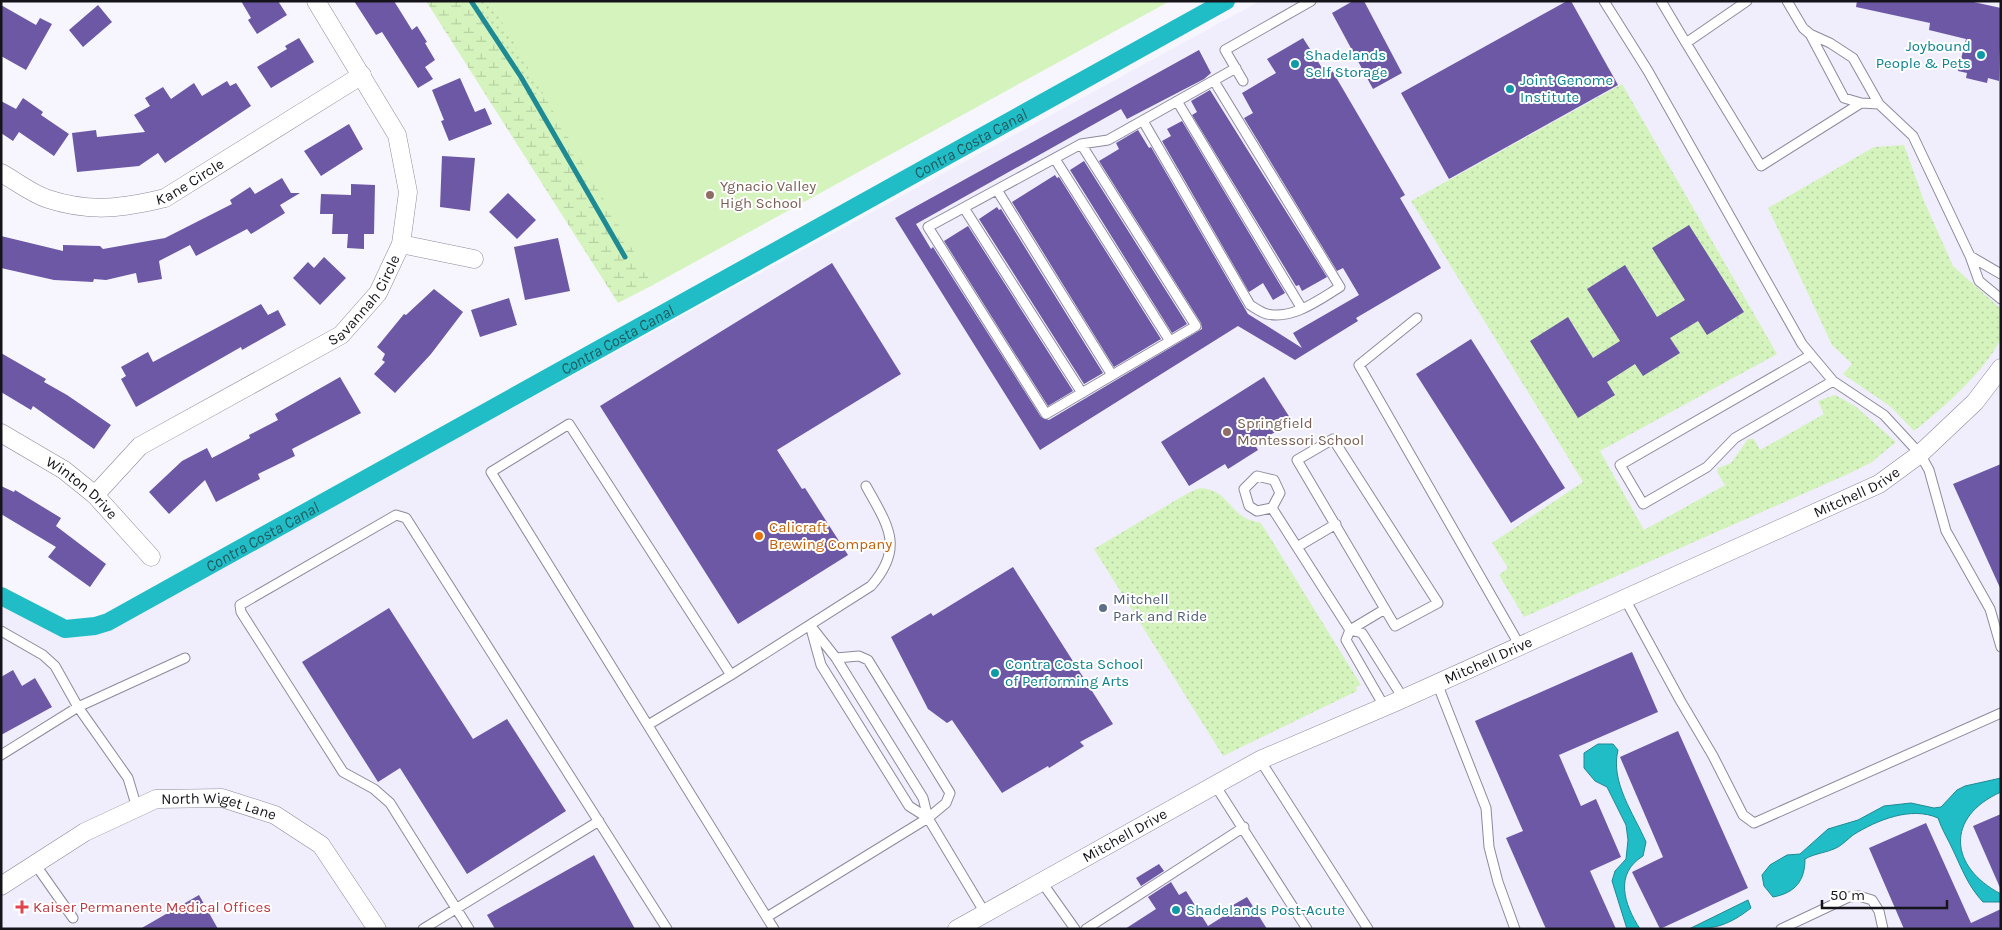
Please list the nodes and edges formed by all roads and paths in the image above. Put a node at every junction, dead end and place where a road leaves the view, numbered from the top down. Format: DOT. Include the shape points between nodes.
graph roads {
  1 [pos="316,1"];
  2 [pos="1311,1"];
  3 [pos="1604,1"];
  4 [pos="1662,1"];
  5 [pos="1747,1"];
  6 [pos="1786,1"];
  7 [pos="1810,34"];
  8 [pos="1686,43"];
  9 [pos="1236,68"];
  10 [pos="362,75"];
  11 [pos="1214,81"];
  12 [pos="1244,81"];
  13 [pos="1177,101"];
  14 [pos="1861,103"];
  15 [pos="1879,104"];
  16 [pos="1142,121"];
  17 [pos="1081,144"];
  18 [pos="1055,158"];
  19 [pos="1,173"];
  20 [pos="998,190"];
  21 [pos="964,208"];
  22 [pos="401,244"];
  23 [pos="1970,256"];
  24 [pos="474,258"];
  25 [pos="2001,274"];
  26 [pos="2001,299"];
  27 [pos="1302,309"];
  28 [pos="1417,318"];
  29 [pos="1170,341"];
  30 [pos="1811,354"];
  31 [pos="2001,368"];
  32 [pos="1112,375"];
  33 [pos="1833,381"];
  34 [pos="1082,393"];
  35 [pos="1,433"];
  36 [pos="1920,454"];
  37 [pos="866,486"];
  38 [pos="95,495"];
  39 [pos="1272,508"];
  40 [pos="1336,524"];
  41 [pos="1297,547"];
  42 [pos="151,557"];
  43 [pos="1625,599"];
  44 [pos="1386,609"];
  45 [pos="810,625"];
  46 [pos="1350,630"];
  47 [pos="1,631"];
  48 [pos="1520,646"];
  49 [pos="2001,647"];
  50 [pos="185,658"];
  51 [pos="836,658"];
  52 [pos="731,675"];
  53 [pos="1437,683"];
  54 [pos="1403,698"];
  55 [pos="1384,706"];
  56 [pos="78,707"];
  57 [pos="2001,713"];
  58 [pos="648,725"];
  59 [pos="1,755"];
  60 [pos="1260,760"];
  61 [pos="1215,785"];
  62 [pos="137,808"];
  63 [pos="928,818"];
  64 [pos="599,821"];
  65 [pos="1244,827"];
  66 [pos="35,864"];
  67 [pos="1041,881"];
  68 [pos="1,886"];
  69 [pos="457,909"];
  70 [pos="986,912"];
  71 [pos="73,918"];
  72 [pos="767,918"];
  73 [pos="377,929"];
  74 [pos="422,929"];
  75 [pos="469,929"];
  76 [pos="667,929"];
  77 [pos="774,929"];
  78 [pos="957,929"];
  79 [pos="1075,929"];
  80 [pos="1086,929"];
  81 [pos="1307,929"];
  82 [pos="1368,929"];
  83 [pos="1515,929"];
  84 [pos="1781,929"];
  85 [pos="1883,929"];
  1 -- 10 [label="street, Savannah Circle"];
  2 -- 9 [label="lane" via="1225,50"];
  3 -- 30 [label="lane" via="1648,71 1802,344"];
  4 -- 8 [label="lane"];
  5 -- 8 [label="lane"];
  6 -- 7 [label="lane"];
  7 -- 14 [label="lane" via="1844,98"];
  7 -- 15 [label="lane" via="1853,58"];
  8 -- 14 [label="lane" via="1761,166"];
  9 -- 11 [label="lane"];
  9 -- 12 [label="lane"];
  10 -- 19 [label="street, Kane Circle" via="166,198 102,210 48,199"];
  10 -- 22 [label="street, Savannah Circle" via="397,135 408,192"];
  11 -- 13 [label="lane"];
  11 -- 27 [label="lane" via="1340,287"];
  13 -- 16 [label="lane"];
  13 -- 27 [label="lane"];
  14 -- 15 [label="lane"];
  15 -- 23 [label="lane" via="1913,136"];
  16 -- 17 [label="lane" via="1108,140"];
  16 -- 27 [label="lane" via="1250,305 1267,314 1284,315"];
  17 -- 18 [label="lane"];
  17 -- 29 [label="lane" via="1196,326"];
  18 -- 20 [label="lane"];
  18 -- 29 [label="lane"];
  20 -- 21 [label="lane"];
  20 -- 32 [label="lane"];
  21 -- 34 [label="lane"];
  21 -- 34 [label="lane" via="928,228 1046,414"];
  22 -- 24 [label="street"];
  22 -- 38 [label="street, Savannah Circle" via="378,294 341,335 140,446"];
  23 -- 25 [label="lane"];
  23 -- 26 [label="lane" via="1979,282"];
  28 -- 48 [label="lane" via="1359,365"];
  29 -- 32 [label="lane"];
  30 -- 33 [label="lane"];
  30 -- 33 [label="lane" via="1620,465 1643,504 1708,467 1735,438"];
  31 -- 36 [label="street, Mitchell Drive" via="1975,402"];
  32 -- 34 [label="lane"];
  33 -- 36 [label="lane" via="1884,415"];
  35 -- 38 [label="street, Winton Drive" via="64,470"];
  36 -- 43 [label="street, Mitchell Drive" via="1879,484"];
  36 -- 49 [label="lane" via="1932,477 1946,531 1990,609"];
  37 -- 45 [label="lane" via="884,520 890,556 870,586"];
  38 -- 42 [label="street, Winton Drive"];
  39 -- 41 [label="lane"];
  40 -- 41 [label="lane"];
  40 -- 44 [label="lane"];
  40 -- 44 [label="lane" via="1297,460 1333,439 1438,604 1395,626"];
  41 -- 46 [label="lane"];
  43 -- 48 [label="street, Mitchell Drive"];
  43 -- 57 [label="lane" via="1713,756 1742,815 1754,823"];
  44 -- 46 [label="lane"];
  45 -- 51 [label="lane"];
  45 -- 52 [label="lane"];
  45 -- 63 [label="lane" via="821,665 909,806"];
  46 -- 54 [label="lane" via="1362,634"];
  46 -- 55 [label="lane" via="1346,640"];
  47 -- 56 [label="lane" via="43,655 55,666"];
  48 -- 53 [label="street, Mitchell Drive"];
  50 -- 56 [label="lane"];
  51 -- 63 [label="lane" via="923,798"];
  51 -- 63 [label="lane" via="859,656 868,660 950,793 946,803"];
  52 -- 58 [label="lane"];
  52 -- 58 [label="lane" via="569,424 491,472"];
  53 -- 54 [label="street, Mitchell Drive"];
  53 -- 83 [label="lane" via="1486,808 1489,847"];
  54 -- 55 [label="street, Mitchell Drive"];
  55 -- 60 [label="street, Mitchell Drive"];
  56 -- 59 [label="lane"];
  56 -- 62 [label="lane" via="128,778"];
  58 -- 72 [label="lane"];
  60 -- 61 [label="street, Mitchell Drive"];
  60 -- 82 [label="lane"];
  61 -- 65 [label="lane"];
  61 -- 67 [label="street, Mitchell Drive"];
  62 -- 66 [label="street, North Wiget Lane" via="86,832"];
  62 -- 73 [label="street, North Wiget Lane" via="156,800 222,798 276,815 320,845"];
  63 -- 70 [label="lane"];
  63 -- 72 [label="lane"];
  64 -- 69 [label="lane"];
  64 -- 69 [label="lane" via="406,518 396,515 240,605 241,612 343,772 374,789 390,803"];
  64 -- 76 [label="lane"];
  65 -- 80 [label="lane"];
  65 -- 81 [label="lane"];
  66 -- 68 [label="street, North Wiget Lane"];
  66 -- 71 [label="lane"];
  67 -- 70 [label="street, Mitchell Drive"];
  67 -- 79 [label="lane"];
  69 -- 74 [label="lane"];
  69 -- 75 [label="lane"];
  70 -- 78 [label="street, Mitchell Drive"];
  72 -- 77 [label="lane"];
  84 -- 85 [label="lane" via="1849,897 1859,896 1872,900 1879,911"];
}
